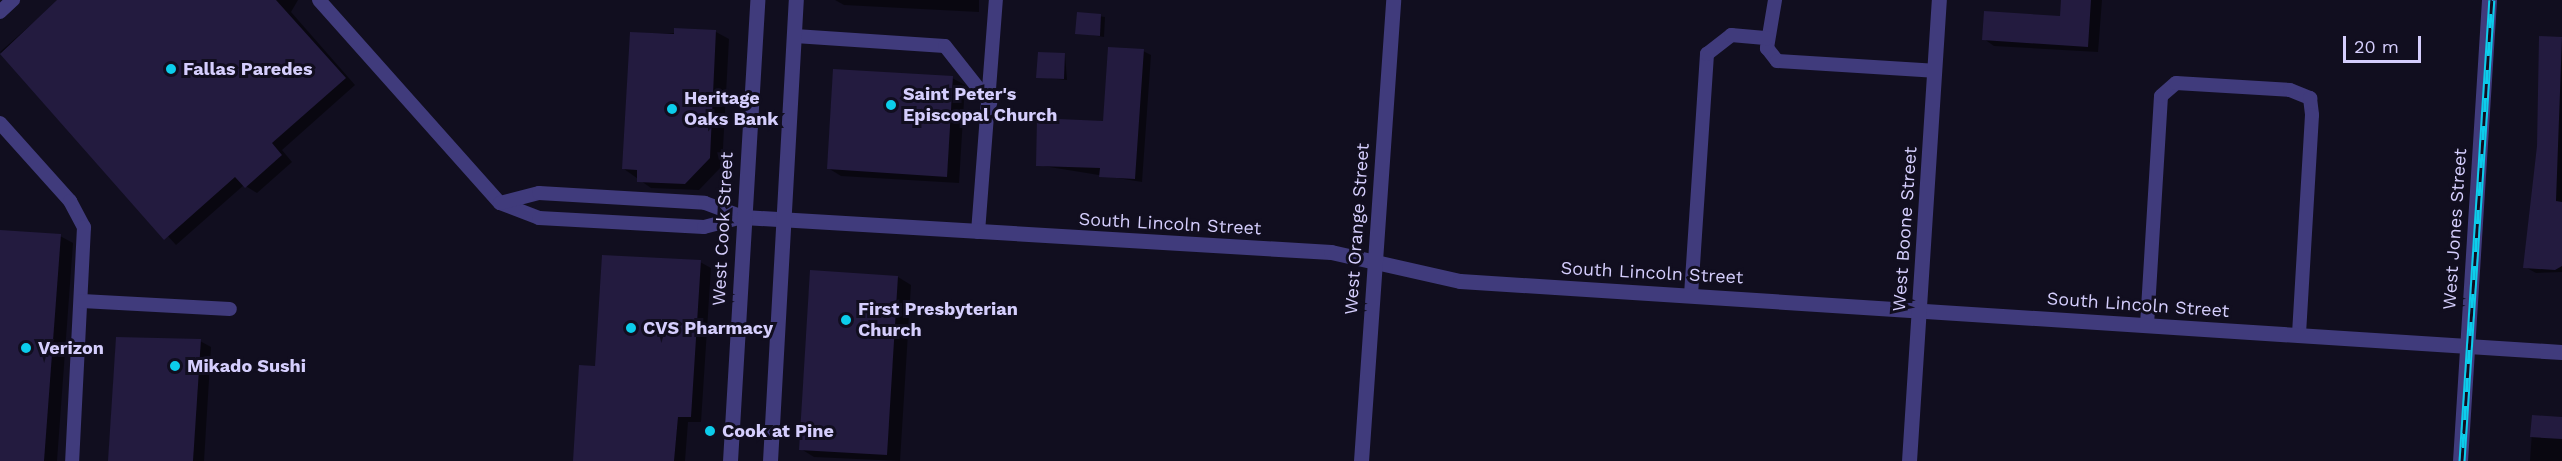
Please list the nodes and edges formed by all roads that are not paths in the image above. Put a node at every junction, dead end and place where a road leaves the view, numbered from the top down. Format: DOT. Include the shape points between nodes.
graph roads {
  1 [pos="13,0"];
  2 [pos="319,0"];
  3 [pos="757,0"];
  4 [pos="796,0"];
  5 [pos="996,0"];
  6 [pos="1393,0"];
  7 [pos="1775,0"];
  8 [pos="1939,0"];
  9 [pos="2489,0"];
  10 [pos="0,12"];
  11 [pos="795,36"];
  12 [pos="1768,38"];
  13 [pos="1934,71"];
  14 [pos="990,102"];
  15 [pos="0,123"];
  16 [pos="500,203"];
  17 [pos="743,217"];
  18 [pos="785,221"];
  19 [pos="978,232"];
  20 [pos="1374,259"];
  21 [pos="1691,295"];
  22 [pos="82,301"];
  23 [pos="230,309"];
  24 [pos="1919,309"];
  25 [pos="2147,325"];
  26 [pos="2299,336"];
  27 [pos="2467,348"];
  28 [pos="2562,352"];
  29 [pos="72,461"];
  30 [pos="730,461"];
  31 [pos="770,461"];
  32 [pos="1361,461"];
  33 [pos="1909,461"];
  34 [pos="2460,461"];
  1 -- 10 [label="lane"];
  2 -- 16 [label="lane"];
  3 -- 17 [label="street, West Cook Street"];
  4 -- 11 [label="street"];
  5 -- 14 [label="lane"];
  6 -- 20 [label="street, West Orange Street"];
  7 -- 12 [label="lane"];
  8 -- 13 [label="street, West Boone Street"];
  9 -- 27 [label="street, West Jones Street"];
  11 -- 14 [label="lane" via="945,46"];
  11 -- 18 [label="street"];
  12 -- 13 [label="lane" via="1767,48 1777,61"];
  12 -- 21 [label="lane" via="1731,35 1707,54"];
  13 -- 24 [label="street, West Boone Street"];
  14 -- 19 [label="lane"];
  15 -- 22 [label="lane" via="70,201 84,227"];
  16 -- 17 [label="lane" via="539,193 705,203"];
  16 -- 17 [label="lane" via="539,218 704,227"];
  17 -- 18 [label="street, South Lincoln Street"];
  17 -- 30 [label="street, West Cook Street"];
  18 -- 19 [label="street, South Lincoln Street"];
  18 -- 31 [label="street"];
  19 -- 20 [label="street, South Lincoln Street"];
  20 -- 21 [label="street, South Lincoln Street" via="1460,281"];
  20 -- 32 [label="street, West Orange Street"];
  21 -- 24 [label="street, South Lincoln Street"];
  22 -- 23 [label="lane"];
  22 -- 29 [label="lane"];
  24 -- 25 [label="street, South Lincoln Street"];
  24 -- 33 [label="street, West Boone Street"];
  25 -- 26 [label="street, South Lincoln Street"];
  25 -- 26 [label="lane" via="2161,96 2176,83 2290,90 2310,98 2312,115"];
  26 -- 27 [label="street, South Lincoln Street"];
  27 -- 28 [label="street, South Lincoln Street"];
  27 -- 34 [label="street, West Jones Street"];
}
